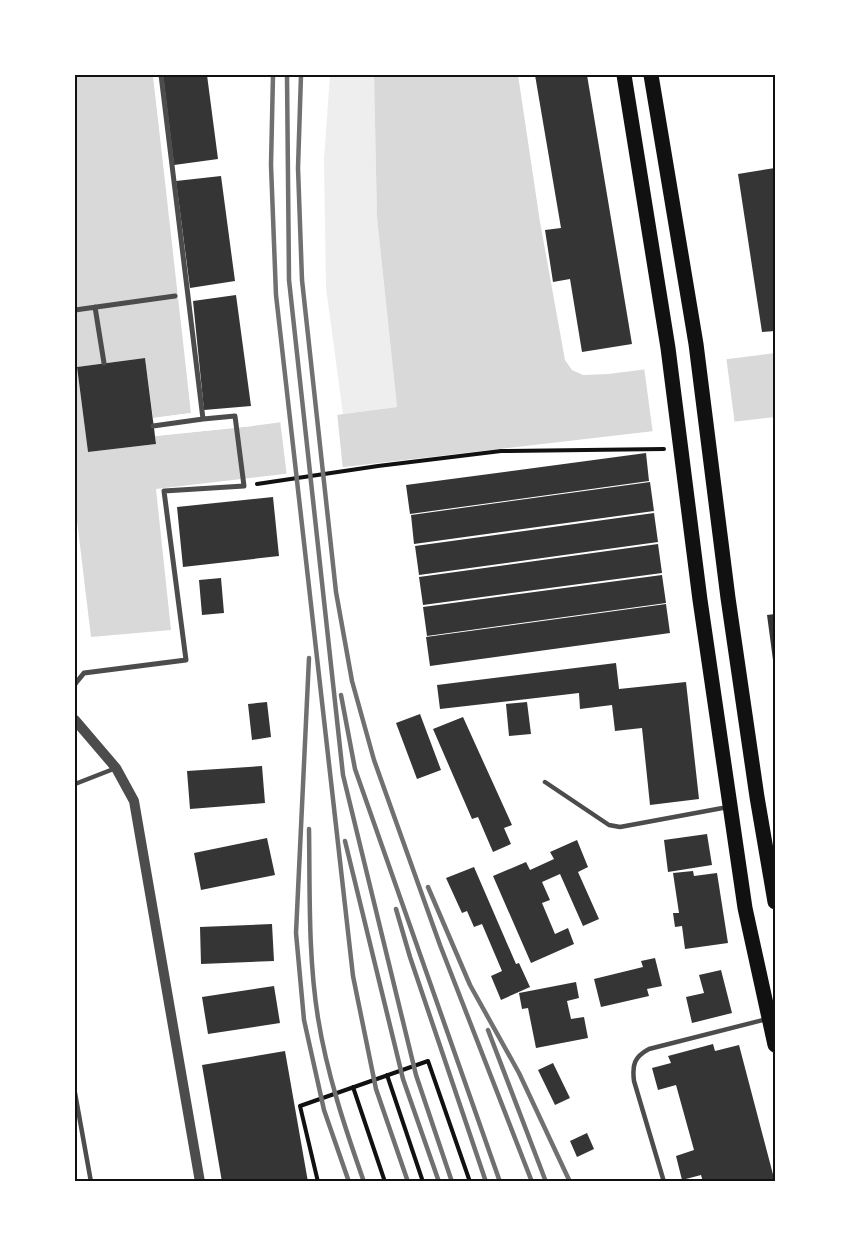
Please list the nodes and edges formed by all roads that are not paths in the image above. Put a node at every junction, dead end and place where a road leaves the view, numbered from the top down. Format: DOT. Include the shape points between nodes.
graph roads {
  1 [pos="161,75"];
  2 [pos="624,75"];
  3 [pos="651,75"];
  4 [pos="175,296"];
  5 [pos="95,307"];
  6 [pos="75,310"];
  7 [pos="104,363"];
  8 [pos="203,420"];
  9 [pos="153,426"];
  10 [pos="75,684"];
  11 [pos="75,720"];
  12 [pos="116,768"];
  13 [pos="546,782"];
  14 [pos="75,784"];
  15 [pos="730,807"];
  16 [pos="775,902"];
  17 [pos="772,1018"];
  18 [pos="775,1046"];
  19 [pos="75,1094"];
  20 [pos="91,1182"];
  21 [pos="200,1182"];
  22 [pos="663,1182"];
  1 -- 8 [label="street"];
  2 -- 15 [label="main road" via="668,348"];
  3 -- 16 [label="main road" via="696,344 730,609"];
  4 -- 5 [label="street"];
  5 -- 6 [label="street"];
  5 -- 7 [label="street"];
  8 -- 9 [label="street"];
  8 -- 10 [label="street" via="235,416 244,486 164,491 186,660 84,673"];
  11 -- 12 [label="street"];
  12 -- 14 [label="lane"];
  12 -- 21 [label="street" via="134,801"];
  13 -- 15 [label="lane" via="609,825 620,827"];
  15 -- 17 [label="main road" via="746,908"];
  17 -- 18 [label="main road"];
  17 -- 22 [label="lane" via="639,1054 632,1069 634,1081"];
  19 -- 20 [label="lane"];
}
